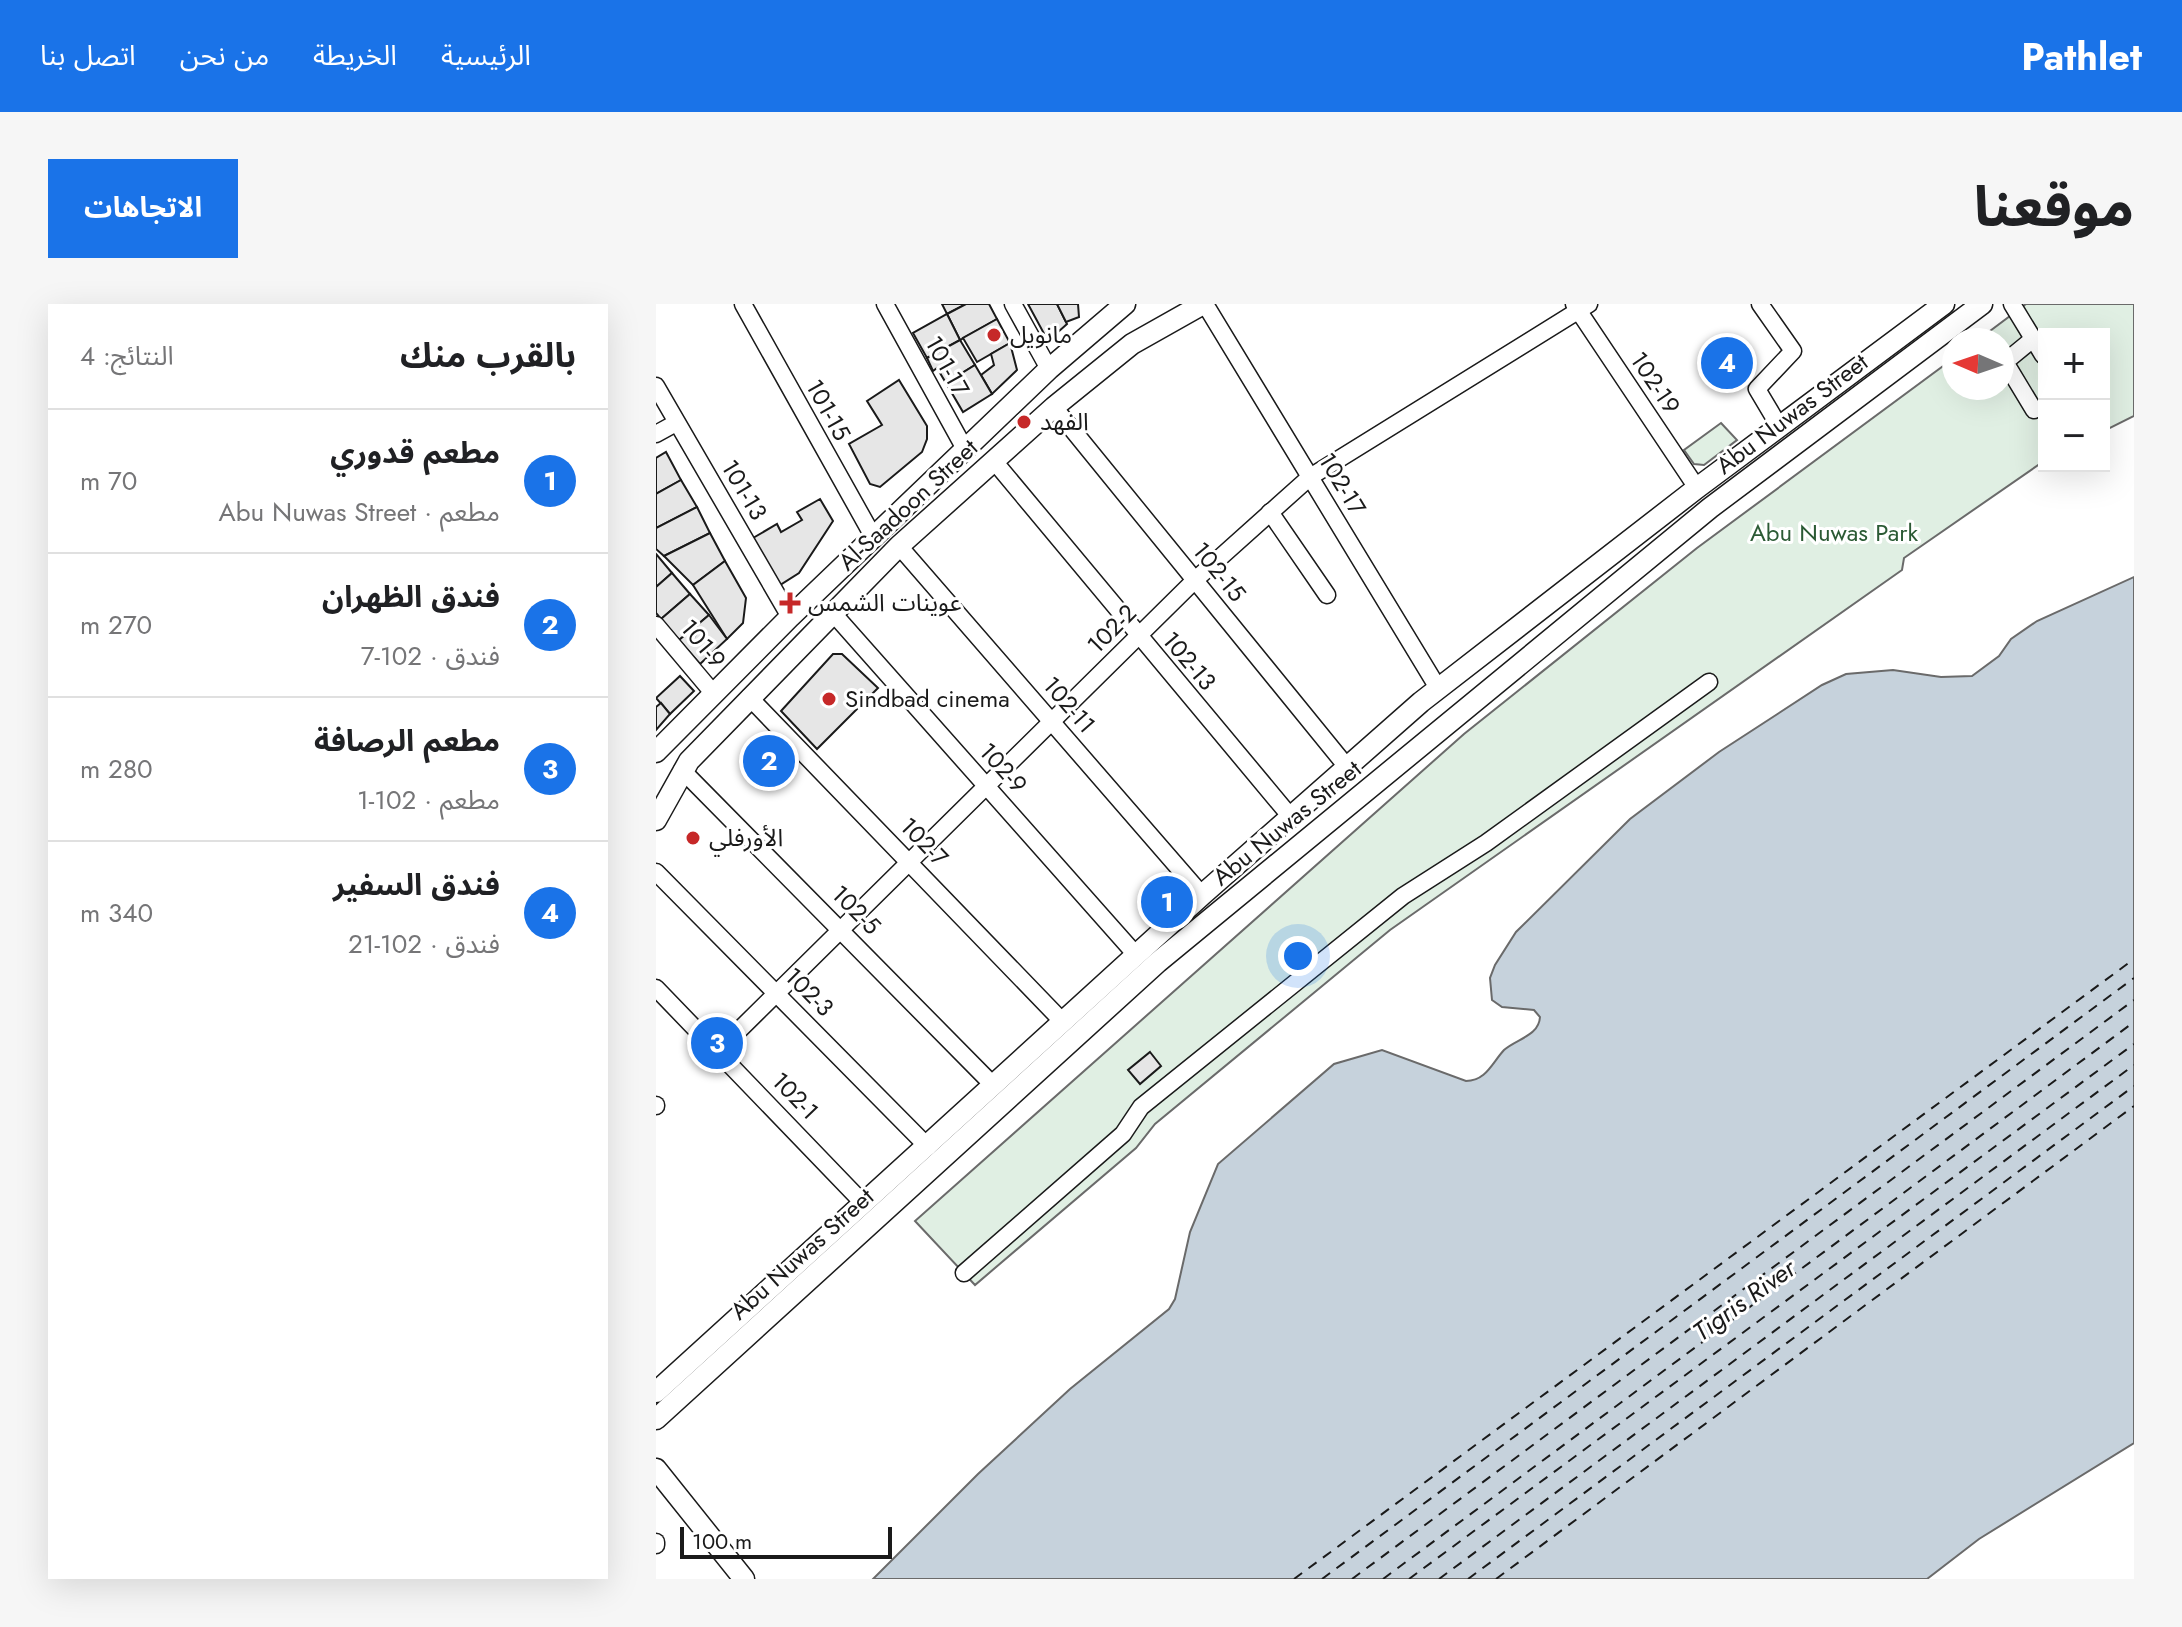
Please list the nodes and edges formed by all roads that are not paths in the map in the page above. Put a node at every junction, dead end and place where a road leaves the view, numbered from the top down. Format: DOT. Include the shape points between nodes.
graph roads {
  1 [pos="743,304"];
  2 [pos="885,304"];
  3 [pos="1013,304"];
  4 [pos="1179,304"];
  5 [pos="1204,304"];
  6 [pos="1760,304"];
  7 [pos="1944,304"];
  8 [pos="1982,304"];
  9 [pos="2012,304"];
  10 [pos="1119,306"];
  11 [pos="1580,306"];
  12 [pos="2033,339"];
  13 [pos="1132,344"];
  14 [pos="2038,347"];
  15 [pos="1049,369"];
  16 [pos="656,386"];
  17 [pos="1054,407"];
  18 [pos="2034,410"];
  19 [pos="676,423"];
  20 [pos="1779,426"];
  21 [pos="656,434"];
  22 [pos="966,451"];
  23 [pos="994,461"];
  24 [pos="1310,477"];
  25 [pos="1697,488"];
  26 [pos="1270,512"];
  27 [pos="874,538"];
  28 [pos="899,546"];
  29 [pos="1195,580"];
  30 [pos="1327,595"];
  31 [pos="832,612"];
  32 [pos="790,617"];
  33 [pos="656,625"];
  34 [pos="1138,638"];
  35 [pos="1709,682"];
  36 [pos="1438,688"];
  37 [pos="714,694"];
  38 [pos="749,697"];
  39 [pos="1052,722"];
  40 [pos="656,752"];
  41 [pos="1347,767"];
  42 [pos="682,770"];
  43 [pos="987,786"];
  44 [pos="656,790"];
  45 [pos="1290,816"];
  46 [pos="656,820"];
  47 [pos="911,862"];
  48 [pos="656,872"];
  49 [pos="1202,895"];
  50 [pos="842,929"];
  51 [pos="1137,956"];
  52 [pos="656,988"];
  53 [pos="777,993"];
  54 [pos="1063,1022"];
  55 [pos="718,1051"];
  56 [pos="994,1086"];
  57 [pos="928,1147"];
  58 [pos="864,1204"];
  59 [pos="964,1273"];
  60 [pos="656,1392"];
  61 [pos="656,1419"];
  62 [pos="656,1469"];
  63 [pos="656,1489"];
  64 [pos="727,1579"];
  65 [pos="744,1579"];
  1 -- 27 [label="street, 101-15"];
  2 -- 22 [label="street, 101-17"];
  3 -- 15 [label="street"];
  4 -- 13 [label="main road"];
  5 -- 13 [label="main road, Al-Saadoon Street"];
  5 -- 24 [label="street, 102-17"];
  6 -- 20 [label="street" via="1793,351 1757,389"];
  7 -- 20 [label="main road, Abu Nuwas Street"];
  8 -- 61 [label="main road, Abu Nuwas Street" via="1710,508 1158,962"];
  9 -- 12 [label="street"];
  10 -- 15 [label="main road, Al-Saadoon Street"];
  11 -- 24 [label="street, 102-2"];
  11 -- 25 [label="street, 102-19"];
  12 -- 14 [label="street"];
  12 -- 18 [label="street" via="2005,362"];
  13 -- 17 [label="main road, Al-Saadoon Street"];
  15 -- 22 [label="main road, Al-Saadoon Street"];
  16 -- 19 [label="street, 101-13"];
  17 -- 23 [label="main road, Al-Saadoon Street"];
  17 -- 29 [label="street, 102-15"];
  19 -- 21 [label="street"];
  19 -- 32 [label="street, 101-13"];
  20 -- 25 [label="main road, Abu Nuwas Street"];
  22 -- 27 [label="main road, Al-Saadoon Street"];
  23 -- 28 [label="main road, Al-Saadoon Street"];
  23 -- 34 [label="street, 102-13"];
  24 -- 26 [label="street, 102-2"];
  24 -- 36 [label="street, 102-17"];
  25 -- 36 [label="main road, Abu Nuwas Street"];
  26 -- 29 [label="street, 102-2"];
  26 -- 30 [label="street"];
  27 -- 32 [label="main road, Al-Saadoon Street"];
  28 -- 31 [label="main road, Al-Saadoon Street"];
  28 -- 39 [label="street, 102-11"];
  29 -- 34 [label="street, 102-2"];
  29 -- 41 [label="street, 102-15"];
  31 -- 38 [label="main road, Al-Saadoon Street"];
  31 -- 43 [label="street, 102-9"];
  32 -- 37 [label="main road, Al-Saadoon Street"];
  33 -- 37 [label="street, 101-9"];
  34 -- 39 [label="street, 102-2"];
  34 -- 45 [label="street, 102-13"];
  35 -- 59 [label="street" via="1486,843 1403,896 1258,1010 1141,1107 1123,1134"];
  36 -- 41 [label="main road, Abu Nuwas Street"];
  37 -- 40 [label="main road, Al-Saadoon Street"];
  38 -- 42 [label="main road, Al-Saadoon Street"];
  38 -- 47 [label="street, 102-7"];
  39 -- 43 [label="street, 102-2"];
  39 -- 49 [label="street, 102-11"];
  41 -- 45 [label="main road, Abu Nuwas Street"];
  42 -- 44 [label="main road"];
  42 -- 46 [label="main road, Al-Saadoon Street"];
  42 -- 50 [label="street, 102-5"];
  43 -- 47 [label="street, 102-2"];
  43 -- 51 [label="street, 102-9"];
  45 -- 49 [label="main road, Abu Nuwas Street"];
  47 -- 50 [label="street, 102-2"];
  47 -- 54 [label="street, 102-7"];
  48 -- 53 [label="street, 102-3"];
  49 -- 51 [label="main road, Abu Nuwas Street"];
  50 -- 53 [label="street, 102-2"];
  50 -- 56 [label="street, 102-5"];
  51 -- 54 [label="main road, Abu Nuwas Street"];
  52 -- 55 [label="street, 102-1"];
  53 -- 55 [label="street, 102-2"];
  53 -- 57 [label="street, 102-3"];
  54 -- 56 [label="main road, Abu Nuwas Street"];
  55 -- 58 [label="street, 102-1"];
  56 -- 57 [label="main road, Abu Nuwas Street"];
  57 -- 58 [label="main road, Abu Nuwas Street"];
  58 -- 60 [label="main road, Abu Nuwas Street"];
  62 -- 65 [label="main road"];
  63 -- 64 [label="main road"];
}
